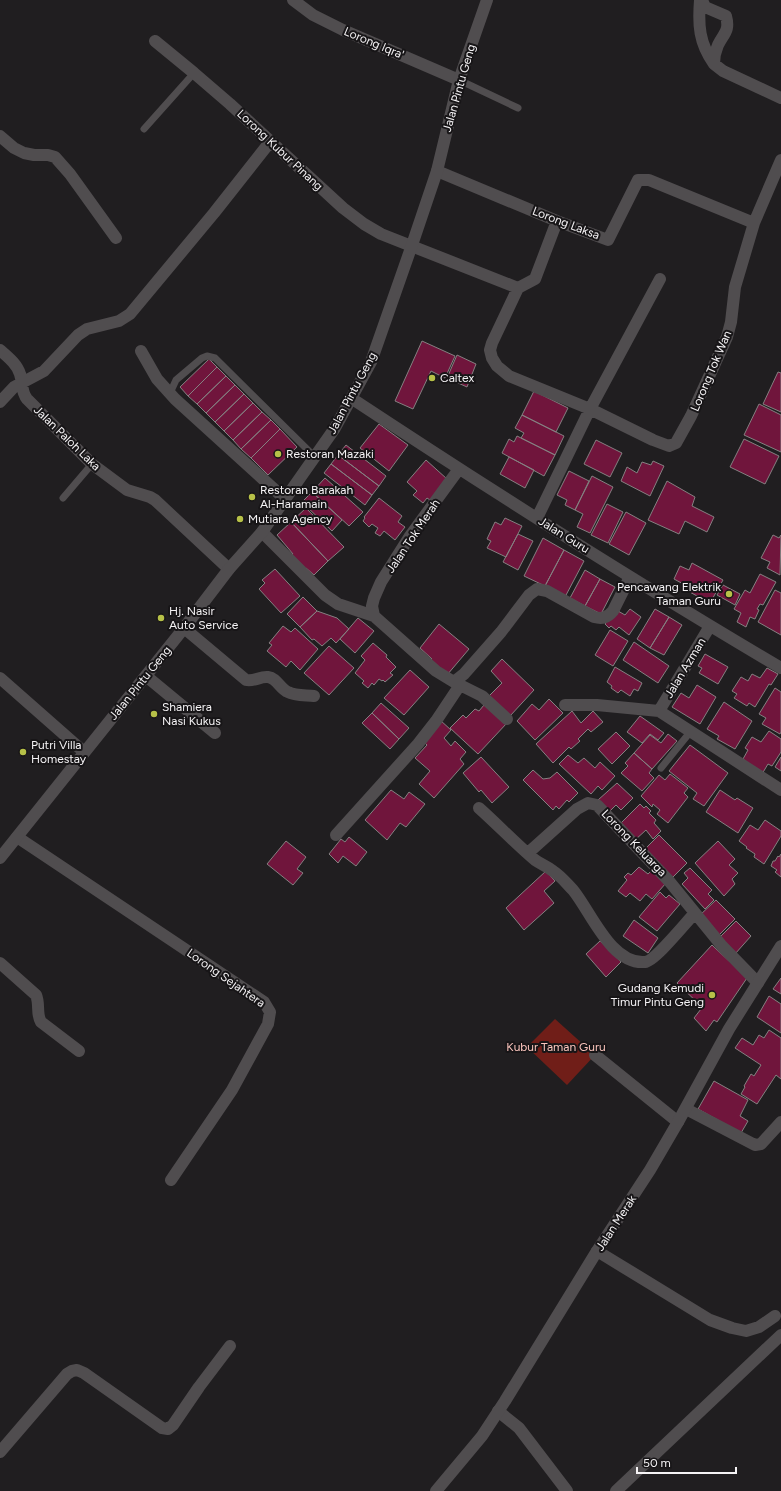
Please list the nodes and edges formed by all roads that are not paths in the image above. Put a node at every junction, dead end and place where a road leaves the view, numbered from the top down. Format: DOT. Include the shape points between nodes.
graph roads {
  1 [pos="293,0"];
  2 [pos="487,0"];
  3 [pos="701,0"];
  4 [pos="155,41"];
  5 [pos="714,64"];
  6 [pos="194,72"];
  7 [pos="459,80"];
  8 [pos="781,98"];
  9 [pos="518,108"];
  10 [pos="144,129"];
  11 [pos="0,136"];
  12 [pos="270,142"];
  13 [pos="781,160"];
  14 [pos="437,171"];
  15 [pos="557,220"];
  16 [pos="754,223"];
  17 [pos="116,238"];
  18 [pos="412,245"];
  19 [pos="660,279"];
  20 [pos="518,288"];
  21 [pos="0,350"];
  22 [pos="141,351"];
  23 [pos="22,383"];
  24 [pos="170,393"];
  25 [pos="351,398"];
  26 [pos="0,402"];
  27 [pos="590,409"];
  28 [pos="315,457"];
  29 [pos="92,464"];
  30 [pos="459,469"];
  31 [pos="63,498"];
  32 [pos="286,500"];
  33 [pos="536,518"];
  34 [pos="262,532"];
  35 [pos="229,569"];
  36 [pos="630,577"];
  37 [pos="373,611"];
  38 [pos="710,626"];
  39 [pos="184,628"];
  40 [pos="781,668"];
  41 [pos="146,676"];
  42 [pos="0,678"];
  43 [pos="457,683"];
  44 [pos="314,696"];
  45 [pos="564,706"];
  46 [pos="659,711"];
  47 [pos="507,719"];
  48 [pos="691,731"];
  49 [pos="215,733"];
  50 [pos="84,752"];
  51 [pos="660,768"];
  52 [pos="781,790"];
  53 [pos="480,808"];
  54 [pos="336,835"];
  55 [pos="17,837"];
  56 [pos="528,853"];
  57 [pos="0,858"];
  58 [pos="694,914"];
  59 [pos="781,946"];
  60 [pos="0,963"];
  61 [pos="758,983"];
  62 [pos="79,1051"];
  63 [pos="595,1055"];
  64 [pos="686,1109"];
  65 [pos="678,1122"];
  66 [pos="781,1122"];
  67 [pos="171,1180"];
  68 [pos="597,1251"];
  69 [pos="775,1316"];
  70 [pos="781,1335"];
  71 [pos="230,1346"];
  72 [pos="498,1412"];
  73 [pos="0,1452"];
  74 [pos="436,1491"];
  75 [pos="567,1491"];
  76 [pos="616,1491"];
  1 -- 7 [label="street, Lorong Iqra'" via="313,15 343,30"];
  2 -- 7 [label="street, Jalan Pintu Geng"];
  3 -- 5 [label="street" via="698,16 701,35 706,53"];
  3 -- 5 [label="street" via="705,7 726,16 728,23 727,32 714,55"];
  4 -- 6 [label="street, Lorong Kubur Pinang"];
  5 -- 8 [label="street" via="723,71"];
  6 -- 10 [label="lane"];
  6 -- 12 [label="street, Lorong Kubur Pinang"];
  7 -- 9 [label="lane"];
  7 -- 14 [label="street, Jalan Pintu Geng"];
  11 -- 17 [label="street" via="24,154 55,157"];
  12 -- 18 [label="street, Lorong Kubur Pinang" via="364,224 381,234"];
  12 -- 23 [label="street" via="130,314 119,321 87,329 44,371"];
  13 -- 16 [label="street, Lorong Tok Wan"];
  14 -- 15 [label="street, Lorong Laksa"];
  14 -- 18 [label="street, Jalan Pintu Geng"];
  15 -- 16 [label="street, Lorong Laksa" via="608,240 638,180 649,180"];
  15 -- 20 [label="street" via="535,279"];
  16 -- 27 [label="street, Lorong Tok Wan" via="735,287 727,337 692,416 676,443 669,446 653,440"];
  18 -- 20 [label="street, Lorong Kubur Pinang"];
  18 -- 25 [label="street, Jalan Pintu Geng" via="371,362"];
  19 -- 27 [label="street"];
  20 -- 27 [label="street, Lorong Tok Wan" via="490,350 497,366 509,376"];
  21 -- 23 [label="street, Jalan Paloh Laka" via="13,361"];
  22 -- 24 [label="street" via="157,379"];
  23 -- 26 [label="street" via="14,387"];
  23 -- 29 [label="street, Jalan Paloh Laka" via="23,394 27,399"];
  24 -- 28 [label="lane" via="176,380 202,358 215,358"];
  24 -- 32 [label="street"];
  25 -- 28 [label="street, Jalan Pintu Geng"];
  25 -- 30 [label="street, Jalan Guru"];
  27 -- 33 [label="street"];
  28 -- 32 [label="street, Jalan Pintu Geng"];
  29 -- 31 [label="lane"];
  29 -- 35 [label="street, Jalan Paloh Laka" via="127,490 155,500"];
  30 -- 33 [label="street, Jalan Guru"];
  30 -- 37 [label="street, Jalan Tok Merah" via="410,536 381,582 374,598"];
  32 -- 34 [label="street, Jalan Pintu Geng"];
  33 -- 36 [label="street, Jalan Guru"];
  34 -- 35 [label="street, Jalan Pintu Geng"];
  34 -- 37 [label="street" via="325,595 338,604"];
  35 -- 39 [label="street, Jalan Pintu Geng"];
  36 -- 38 [label="street, Jalan Guru"];
  36 -- 43 [label="street" via="613,611 604,618 594,617 542,589 533,591"];
  37 -- 43 [label="street" via="436,670"];
  38 -- 40 [label="street, Jalan Guru"];
  38 -- 46 [label="street, Jalan Azman"];
  39 -- 41 [label="street, Jalan Pintu Geng"];
  39 -- 44 [label="street" via="246,680 268,677 289,693"];
  41 -- 49 [label="street"];
  41 -- 50 [label="street, Jalan Pintu Geng"];
  42 -- 50 [label="street"];
  43 -- 47 [label="street" via="482,696"];
  43 -- 54 [label="street" via="436,720 418,744"];
  45 -- 46 [label="street" via="597,705"];
  46 -- 48 [label="street"];
  48 -- 51 [label="lane"];
  48 -- 52 [label="street"];
  50 -- 55 [label="street, Jalan Pintu Geng"];
  53 -- 56 [label="street"];
  55 -- 57 [label="street, Jalan Pintu Geng"];
  55 -- 67 [label="street, Lorong Sejahtera" via="264,1002 270,1012 268,1024 232,1090"];
  56 -- 58 [label="street, Lorong Keluarga" via="577,809 593,803 602,809 660,871"];
  56 -- 58 [label="street" via="562,878 578,897 602,936 625,957 635,961 647,962 656,956"];
  58 -- 61 [label="street, Lorong Keluarga"];
  59 -- 61 [label="street, Jalan Merak"];
  60 -- 62 [label="street" via="36,996 41,1022"];
  61 -- 64 [label="street, Jalan Merak" via="729,1029"];
  63 -- 65 [label="street"];
  64 -- 65 [label="street, Jalan Merak"];
  64 -- 66 [label="street" via="755,1145 761,1144"];
  65 -- 68 [label="street, Jalan Merak"];
  68 -- 69 [label="street" via="710,1320 746,1331 759,1327"];
  68 -- 72 [label="street, Jalan Merak"];
  70 -- 76 [label="street"];
  71 -- 73 [label="street" via="168,1430 77,1370 68,1374"];
  72 -- 74 [label="street, Jalan Merak"];
  72 -- 75 [label="street" via="519,1428"];
}
